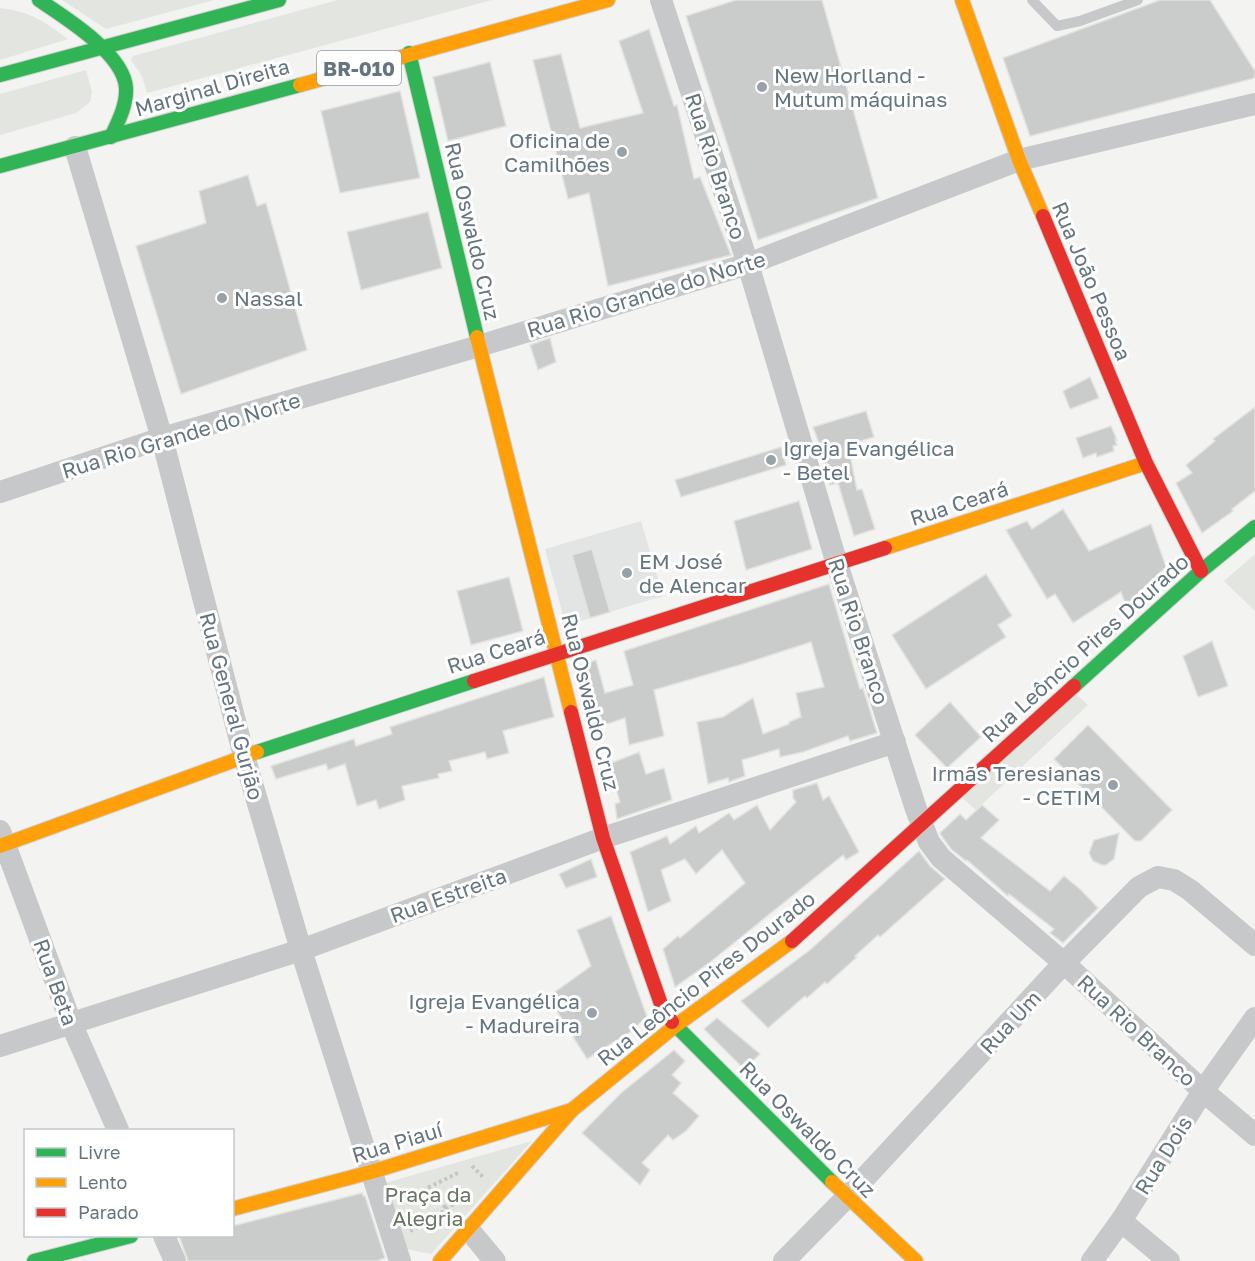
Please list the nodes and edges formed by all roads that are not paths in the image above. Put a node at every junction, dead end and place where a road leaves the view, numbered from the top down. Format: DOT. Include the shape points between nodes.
graph roads {
  1 [pos="39,0"];
  2 [pos="279,0"];
  3 [pos="608,0"];
  4 [pos="661,0"];
  5 [pos="962,0"];
  6 [pos="1032,0"];
  7 [pos="1138,0"];
  8 [pos="102,47"];
  9 [pos="409,53"];
  10 [pos="0,75"];
  11 [pos="1255,104"];
  12 [pos="111,138"];
  13 [pos="75,147"];
  14 [pos="1019,160"];
  15 [pos="0,166"];
  16 [pos="748,264"];
  17 [pos="479,346"];
  18 [pos="162,438"];
  19 [pos="1146,464"];
  20 [pos="0,492"];
  21 [pos="1255,527"];
  22 [pos="837,564"];
  23 [pos="1201,572"];
  24 [pos="557,652"];
  25 [pos="895,742"];
  26 [pos="244,756"];
  27 [pos="921,824"];
  28 [pos="603,838"];
  29 [pos="2,840"];
  30 [pos="1255,945"];
  31 [pos="301,950"];
  32 [pos="1064,963"];
  33 [pos="1255,1018"];
  34 [pos="71,1023"];
  35 [pos="675,1026"];
  36 [pos="0,1046"];
  37 [pos="1203,1091"];
  38 [pos="572,1110"];
  39 [pos="117,1129"];
  40 [pos="1255,1135"];
  41 [pos="372,1172"];
  42 [pos="847,1197"];
  43 [pos="234,1208"];
  44 [pos="1121,1221"];
  45 [pos="469,1230"];
  46 [pos="127,1237"];
  47 [pos="164,1237"];
  48 [pos="34,1261"];
  49 [pos="175,1261"];
  50 [pos="400,1261"];
  51 [pos="440,1261"];
  52 [pos="495,1261"];
  53 [pos="784,1261"];
  54 [pos="916,1261"];
  55 [pos="1092,1261"];
  56 [pos="1169,1261"];
  1 -- 8 [label="main road"];
  2 -- 8 [label="main road"];
  3 -- 9 [label="main road, Marginal Direita / BR-010"];
  4 -- 16 [label="street, Rua Rio Branco"];
  5 -- 14 [label="main road, Rua João Pessoa"];
  6 -- 7 [label="lane" via="1057,26"];
  8 -- 10 [label="main road"];
  8 -- 12 [label="main road" via="115,59 126,85 122,117"];
  9 -- 12 [label="main road, Marginal Direita / BR-010"];
  9 -- 17 [label="main road, Rua Oswaldo Cruz"];
  11 -- 14 [label="street, Rua Rio Grande do Norte"];
  12 -- 13 [label="main road, Marginal Direita / BR-010"];
  13 -- 15 [label="main road, Marginal Direita / BR-010"];
  13 -- 18 [label="street, Rua General Gurjão"];
  14 -- 16 [label="street, Rua Rio Grande do Norte"];
  14 -- 19 [label="main road, Rua João Pessoa"];
  16 -- 17 [label="street, Rua Rio Grande do Norte"];
  16 -- 22 [label="street, Rua Rio Branco"];
  17 -- 18 [label="street, Rua Rio Grande do Norte"];
  17 -- 24 [label="main road, Rua Oswaldo Cruz"];
  18 -- 20 [label="street, Rua Rio Grande do Norte"];
  18 -- 26 [label="street, Rua General Gurjão"];
  19 -- 22 [label="main road, Rua Ceará"];
  19 -- 23 [label="main road, Rua João Pessoa"];
  21 -- 23 [label="main road, Rua Leôncio Pires Dourado"];
  22 -- 24 [label="main road, Rua Ceará"];
  22 -- 25 [label="street, Rua Rio Branco"];
  23 -- 27 [label="main road, Rua Leôncio Pires Dourado"];
  24 -- 26 [label="main road, Rua Ceará"];
  24 -- 28 [label="main road, Rua Oswaldo Cruz"];
  25 -- 27 [label="street, Rua Rio Branco"];
  25 -- 28 [label="street, Rua Estreita"];
  26 -- 29 [label="main road, Rua Ceará"];
  26 -- 31 [label="street, Rua General Gurjão"];
  27 -- 32 [label="street, Rua Rio Branco" via="941,858"];
  27 -- 35 [label="main road, Rua Leôncio Pires Dourado" via="798,937"];
  28 -- 31 [label="street, Rua Estreita"];
  28 -- 35 [label="main road, Rua Oswaldo Cruz" via="662,1007"];
  29 -- 34 [label="street, Rua Beta"];
  30 -- 32 [label="street, Rua Um" via="1190,890 1158,877 1138,887"];
  31 -- 34 [label="street, Rua Estreita"];
  31 -- 41 [label="street, Rua General Gurjão"];
  32 -- 37 [label="street, Rua Rio Branco"];
  32 -- 42 [label="street, Rua Um"];
  33 -- 37 [label="street, Rua Dois"];
  34 -- 36 [label="street, Rua Estreita"];
  34 -- 39 [label="street, Rua Beta"];
  35 -- 38 [label="main road, Rua Leôncio Pires Dourado"];
  35 -- 42 [label="main road, Rua Oswaldo Cruz"];
  37 -- 40 [label="street, Rua Rio Branco"];
  37 -- 44 [label="street, Rua Dois"];
  38 -- 41 [label="main road, Rua Piauí"];
  38 -- 45 [label="main road, Rua Leôncio Pires Dourado"];
  41 -- 43 [label="main road, Rua Piauí"];
  41 -- 50 [label="street, Rua General Gurjão"];
  42 -- 53 [label="street, Rua Um"];
  42 -- 54 [label="main road, Rua Oswaldo Cruz"];
  44 -- 55 [label="street, Rua Dois"];
  44 -- 56 [label="street"];
  45 -- 51 [label="main road, Rua Leôncio Pires Dourado"];
  45 -- 52 [label="street"];
  46 -- 48 [label="main road"];
  47 -- 49 [label="street"];
}
